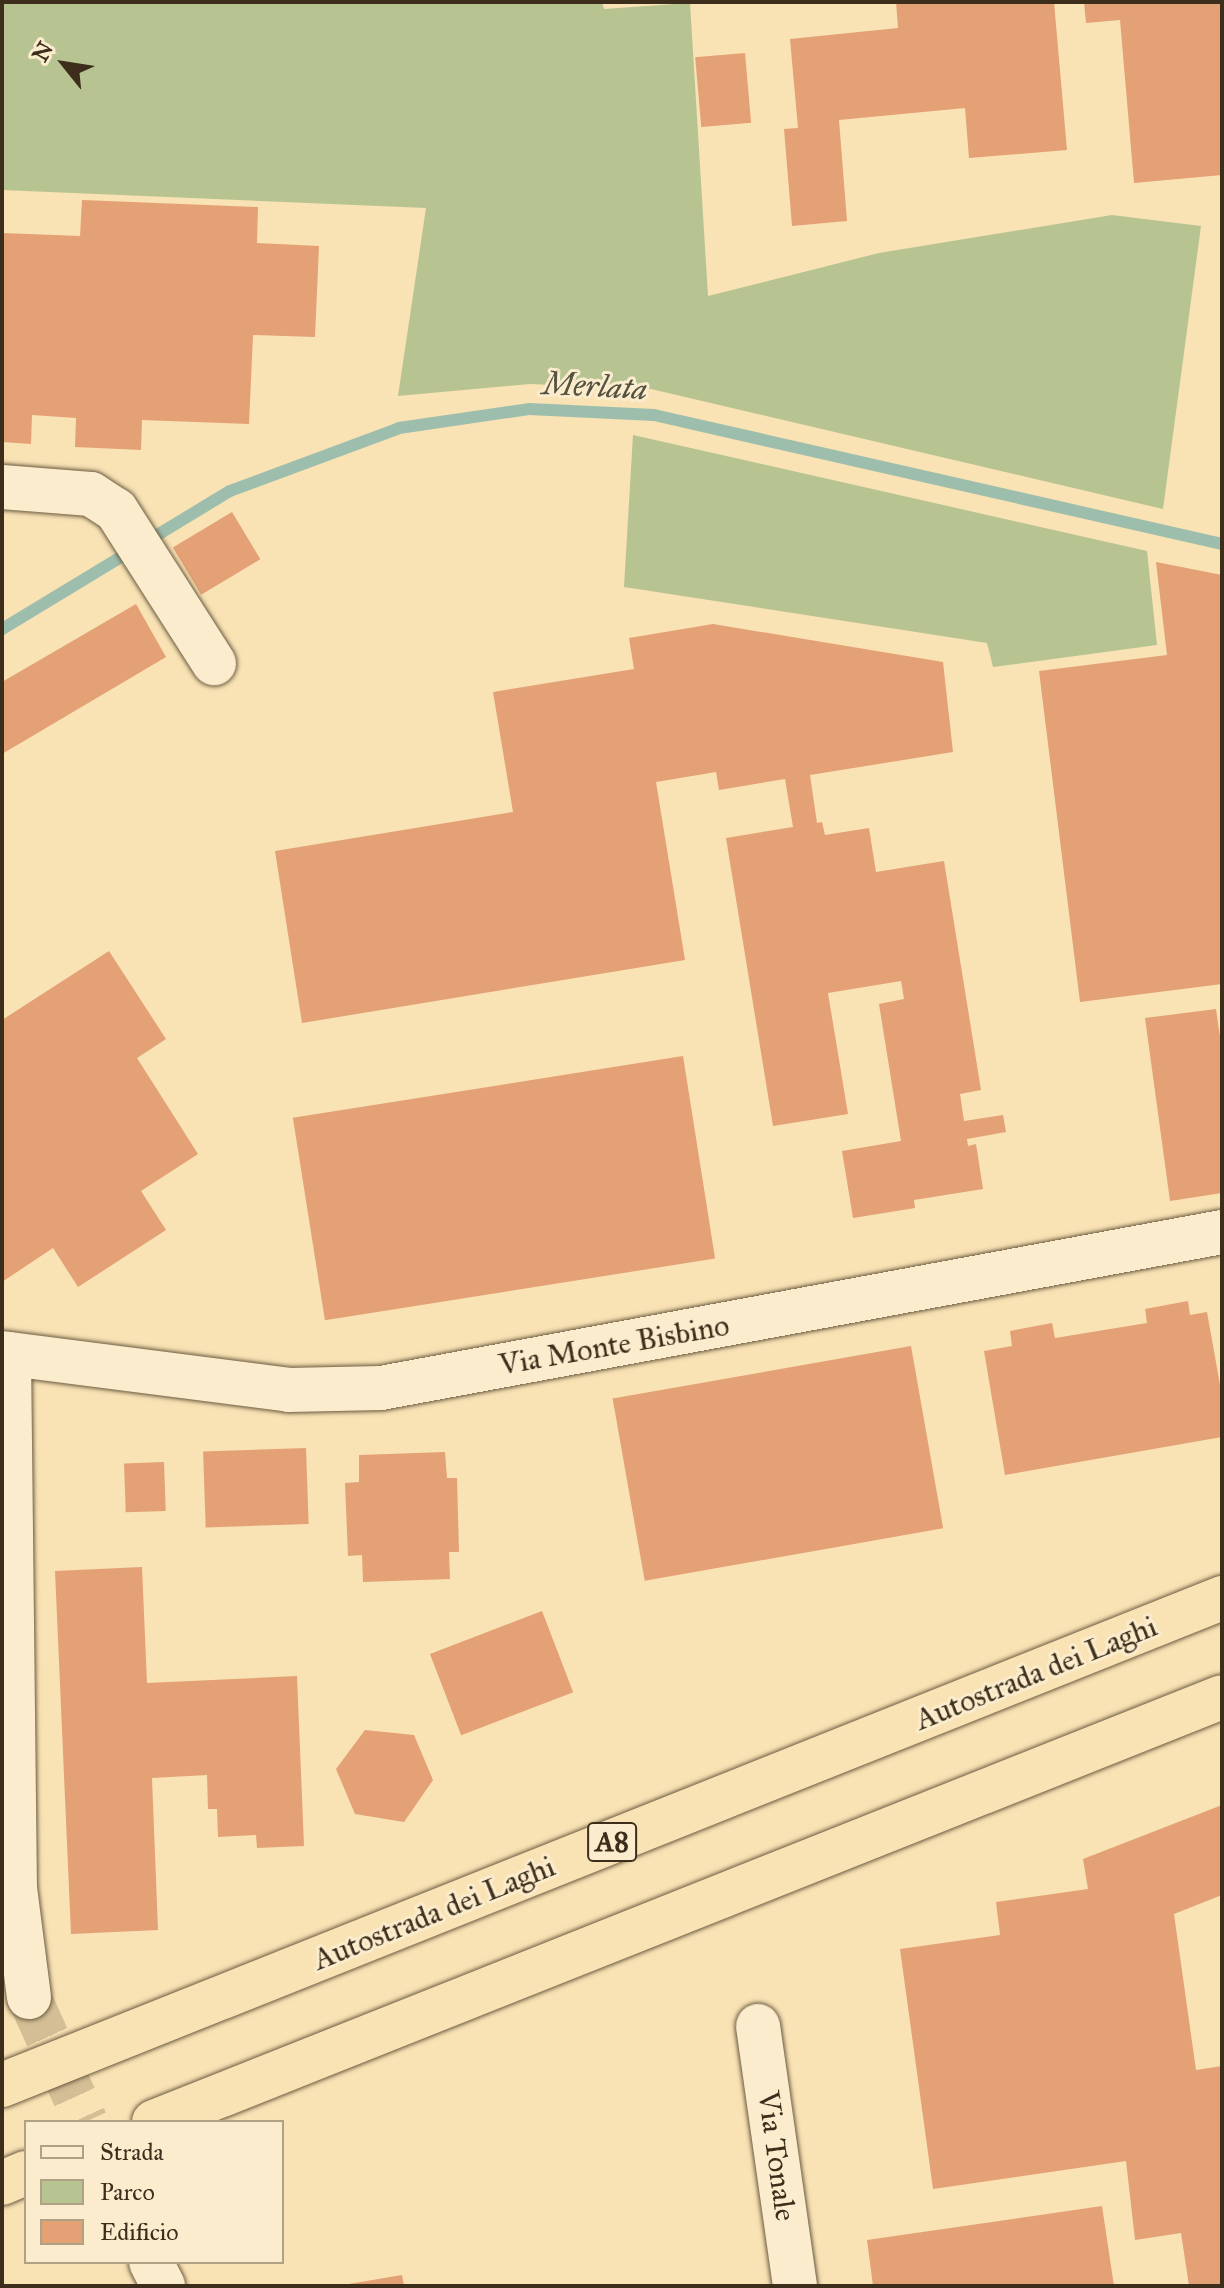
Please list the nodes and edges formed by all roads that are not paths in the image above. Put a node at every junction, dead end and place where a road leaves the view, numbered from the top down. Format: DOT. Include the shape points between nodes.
graph roads {
  1 [pos="2,487"];
  2 [pos="214,663"];
  3 [pos="1222,1232"];
  4 [pos="6,1354"];
  5 [pos="1222,1598"];
  6 [pos="1222,1697"];
  7 [pos="29,1997"];
  8 [pos="758,2026"];
  9 [pos="2,2085"];
  10 [pos="159,2120"];
  11 [pos="24,2174"];
  12 [pos="2,2183"];
  13 [pos="152,2264"];
  14 [pos="163,2286"];
  15 [pos="795,2286"];
  1 -- 2 [label="street" via="91,494 116,510"];
  3 -- 4 [label="street, Via Monte Bisbino" via="381,1388 289,1390"];
  4 -- 7 [label="street" via="15,1888"];
  5 -- 9 [label="highway, Autostrada dei Laghi / A8"];
  6 -- 10 [label="highway"];
  8 -- 15 [label="street, Via Tonale"];
  11 -- 12 [label="highway"];
  13 -- 14 [label="street"];
}
